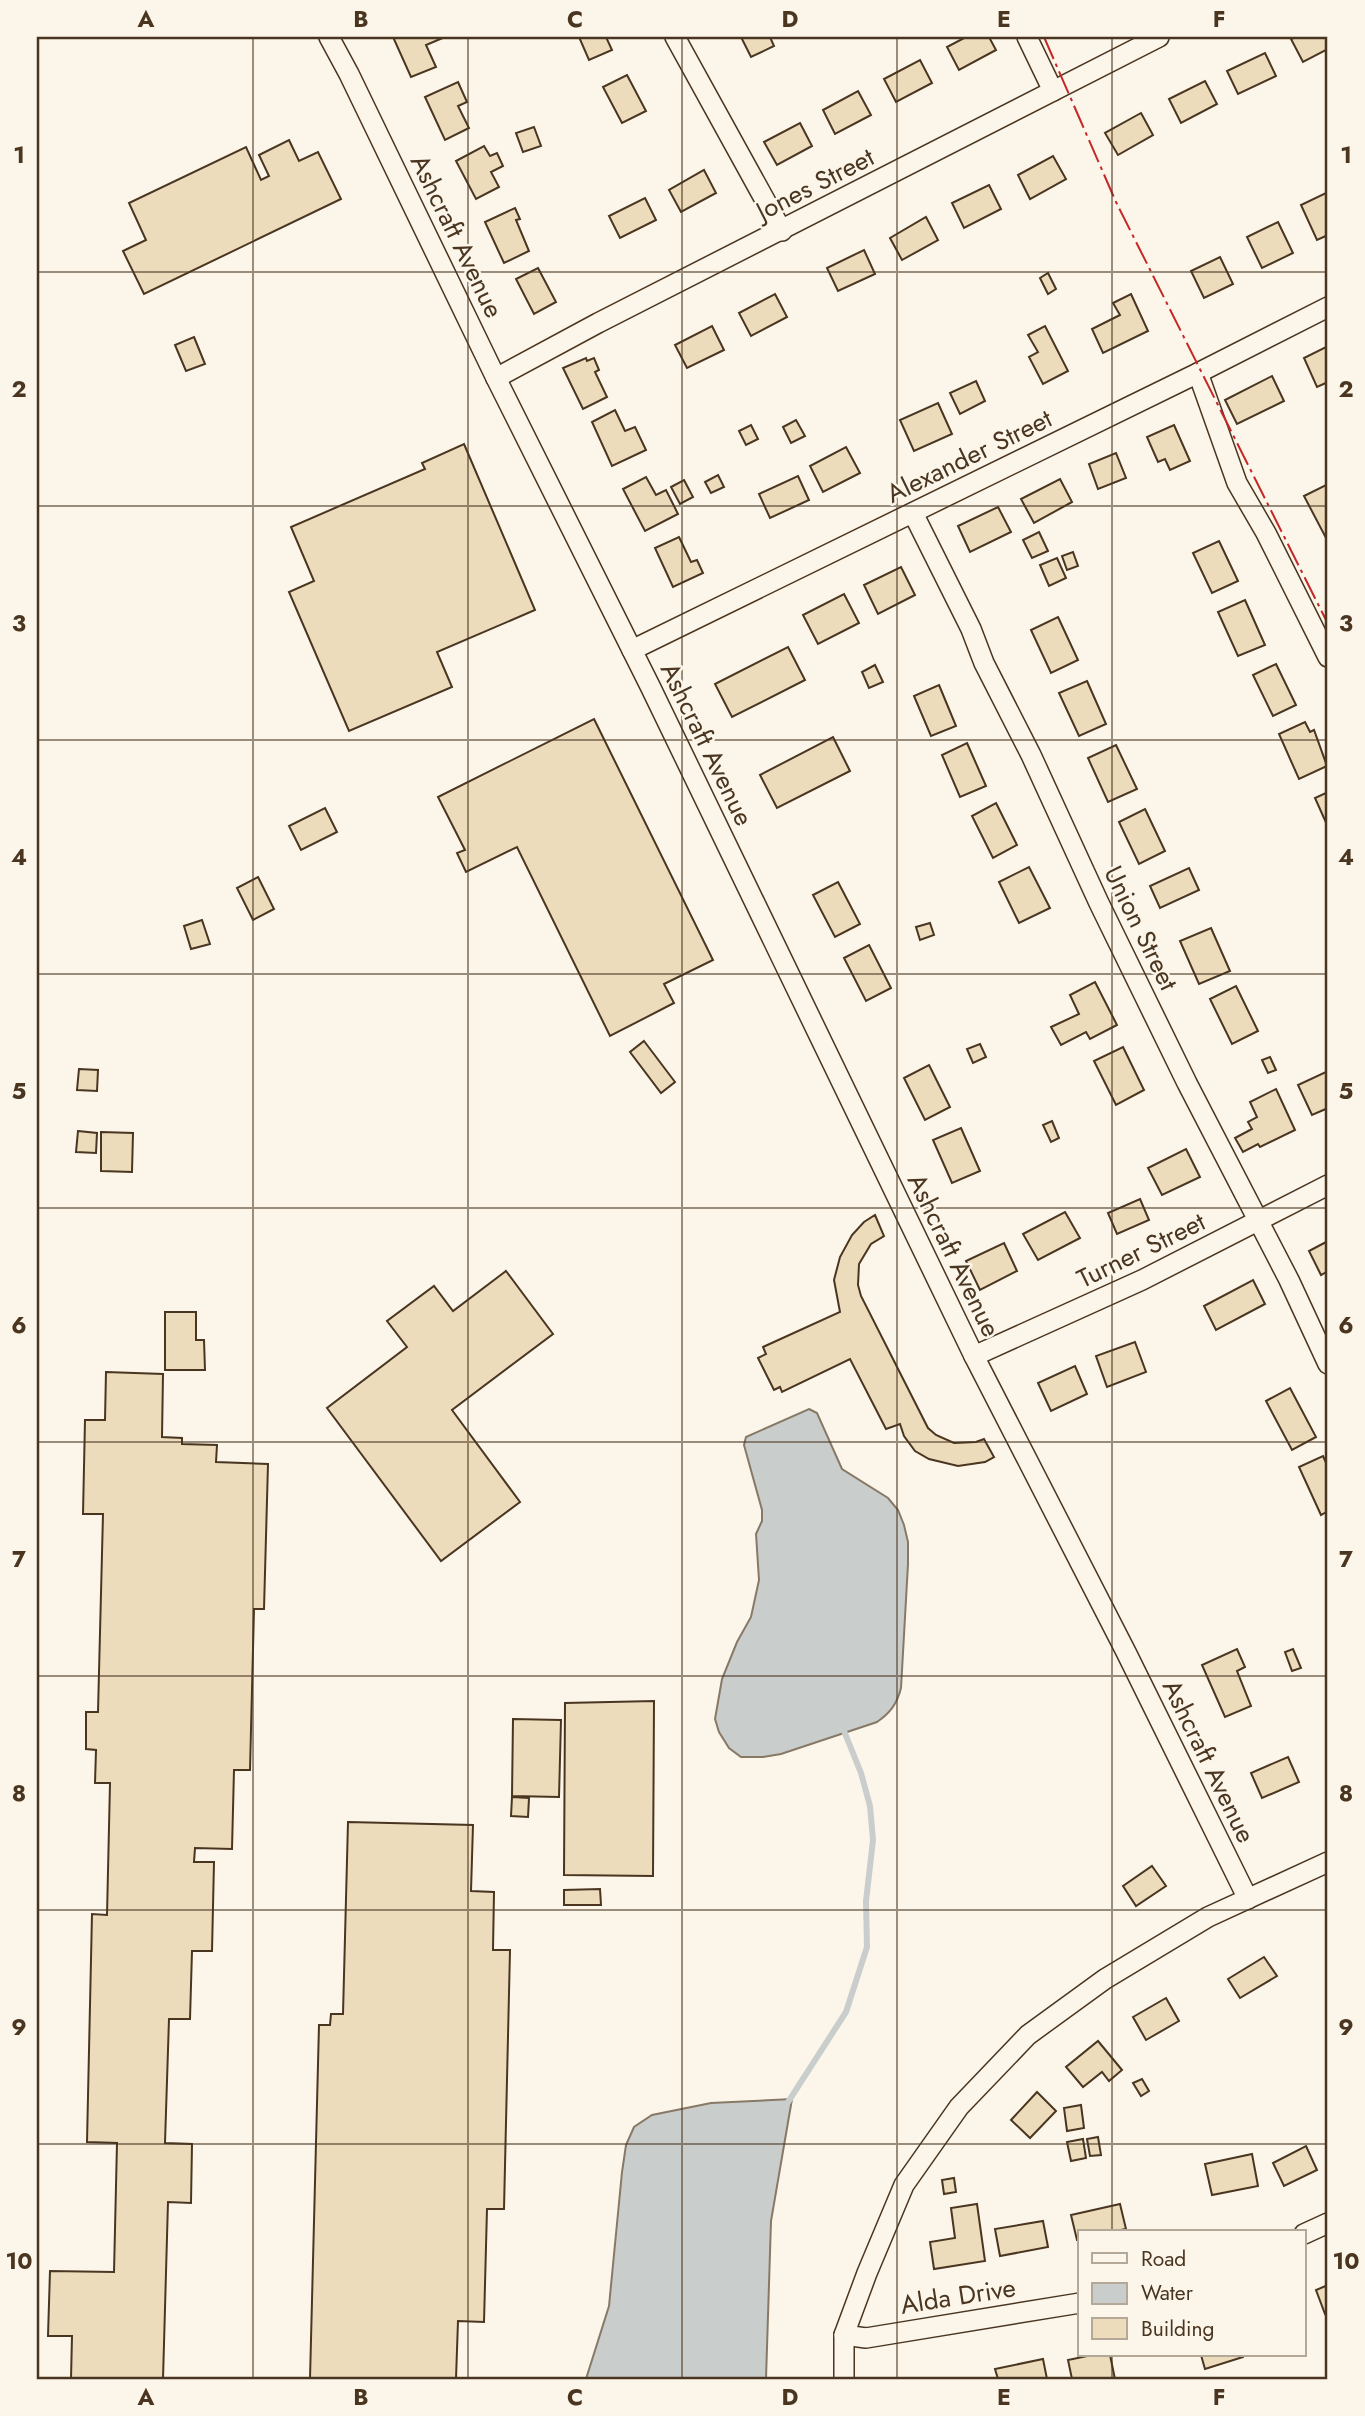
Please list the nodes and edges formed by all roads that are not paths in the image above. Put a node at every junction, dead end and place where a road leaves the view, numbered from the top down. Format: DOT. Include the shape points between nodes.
graph roads {
  1 [pos="329,37"];
  2 [pos="675,37"];
  3 [pos="1027,37"];
  4 [pos="1159,37"];
  5 [pos="1053,91"];
  6 [pos="782,231"];
  7 [pos="1328,307"];
  8 [pos="1198,373"];
  9 [pos="496,378"];
  10 [pos="913,513"];
  11 [pos="632,650"];
  12 [pos="1328,657"];
  13 [pos="1328,1185"];
  14 [pos="1259,1220"];
  15 [pos="974,1356"];
  16 [pos="1328,1364"];
  17 [pos="1328,1862"];
  18 [pos="1248,1899"];
  19 [pos="1328,2223"];
  20 [pos="1306,2233"];
  21 [pos="1078,2303"];
  22 [pos="844,2335"];
  23 [pos="844,2379"];
  1 -- 9 [label="street, Ashcraft Avenue"];
  2 -- 6 [label="street"];
  3 -- 5 [label="street"];
  4 -- 5 [label="street, Jones Street"];
  5 -- 6 [label="street, Jones Street"];
  6 -- 9 [label="street, Jones Street"];
  7 -- 8 [label="street, Alexander Street"];
  8 -- 10 [label="street, Alexander Street"];
  8 -- 12 [label="street" via="1237,483"];
  9 -- 11 [label="street, Ashcraft Avenue"];
  10 -- 11 [label="street, Alexander Street"];
  10 -- 14 [label="street, Union Street" via="1187,1083"];
  11 -- 15 [label="street, Ashcraft Avenue"];
  13 -- 14 [label="street, Turner Street"];
  14 -- 15 [label="street, Turner Street" via="1142,1280"];
  14 -- 16 [label="street, Union Street"];
  15 -- 18 [label="street, Ashcraft Avenue"];
  17 -- 18 [label="street"];
  18 -- 22 [label="street" via="1208,1917 1105,1979 1028,2035 959,2107 904,2185"];
  19 -- 20 [label="street"];
  21 -- 22 [label="street, Alda Drive" via="866,2338"];
  22 -- 23 [label="street"];
}
